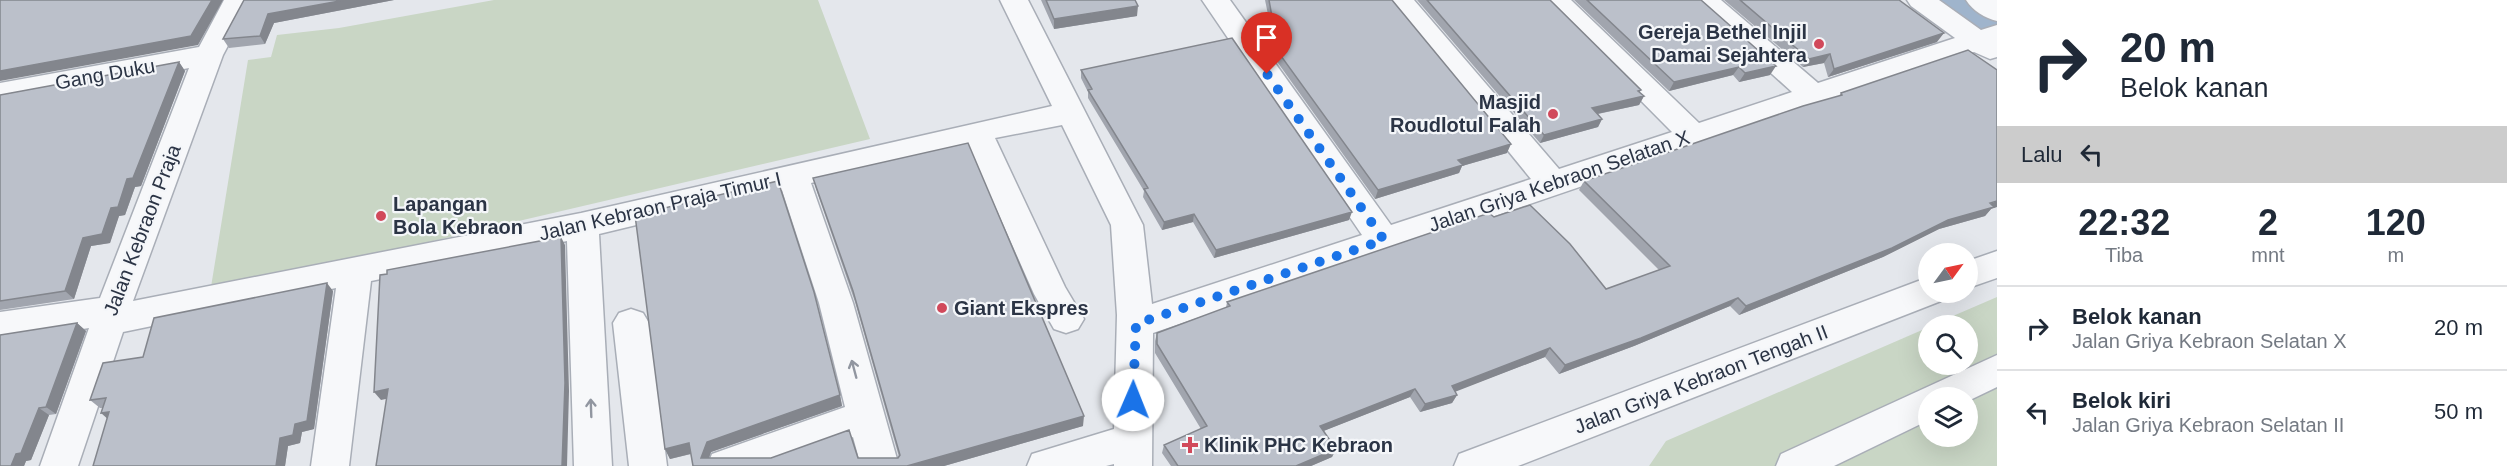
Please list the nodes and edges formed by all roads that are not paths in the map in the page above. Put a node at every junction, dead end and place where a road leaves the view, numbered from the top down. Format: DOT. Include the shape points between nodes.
graph roads {
  1 [pos="238,0"];
  2 [pos="1014,0"];
  3 [pos="1216,0"];
  4 [pos="1399,0"];
  5 [pos="1555,0"];
  6 [pos="1704,0"];
  7 [pos="1921,0"];
  8 [pos="1980,0"];
  9 [pos="1990,36"];
  10 [pos="209,55"];
  11 [pos="0,93"];
  12 [pos="1813,95"];
  13 [pos="1069,113"];
  14 [pos="977,132"];
  15 [pos="1693,135"];
  16 [pos="793,176"];
  17 [pos="1553,183"];
  18 [pos="581,226"];
  19 [pos="1384,240"];
  20 [pos="1997,264"];
  21 [pos="1978,271"];
  22 [pos="356,273"];
  23 [pos="1918,295"];
  24 [pos="110,315"];
  25 [pos="1066,319"];
  26 [pos="631,323"];
  27 [pos="1136,324"];
  28 [pos="0,327"];
  29 [pos="1997,370"];
  30 [pos="1961,387"];
  31 [pos="1918,407"];
  32 [pos="867,416"];
  33 [pos="1133,453"];
  34 [pos="59,466"];
  35 [pos="330,466"];
  36 [pos="593,466"];
  37 [pos="648,466"];
  38 [pos="726,466"];
  39 [pos="880,466"];
  40 [pos="1046,466"];
  41 [pos="1473,466"];
  42 [pos="1795,466"];
  1 -- 10 [label="street, Jalan Kebraon Praja"];
  2 -- 13 [label="street"];
  3 -- 19 [label="street"];
  4 -- 17 [label="street"];
  5 -- 15 [label="street"];
  6 -- 12 [label="street"];
  7 -- 9 [label="street"];
  8 -- 9 [label="street"];
  9 -- 12 [label="street, Jalan Griya Kebraon Selatan X"];
  10 -- 11 [label="street, Gang Duku"];
  10 -- 24 [label="street, Jalan Kebraon Praja"];
  12 -- 15 [label="street, Jalan Griya Kebraon Selatan X"];
  13 -- 14 [label="street, Jalan Kebraon Praja Timur I"];
  13 -- 27 [label="street" via="1127,225"];
  14 -- 16 [label="street, Jalan Kebraon Praja Timur I"];
  14 -- 25 [label="street"];
  15 -- 17 [label="street, Jalan Griya Kebraon Selatan X"];
  16 -- 18 [label="street, Jalan Kebraon Praja Timur I"];
  32 -- 16 [label="street, one-way" via="836,303"];
  17 -- 19 [label="street, Jalan Griya Kebraon Selatan X"];
  18 -- 22 [label="street, Jalan Kebraon Praja Timur I"];
  36 -- 18 [label="street, one-way"];
  19 -- 27 [label="street, Jalan Griya Kebraon Selatan X"];
  20 -- 21 [label="street"];
  22 -- 24 [label="street, Jalan Kebraon Praja Timur I"];
  22 -- 35 [label="street"];
  23 -- 41 [label="street, Jalan Griya Kebraon Tengah II"];
  24 -- 28 [label="street, Jalan Kebraon Praja Timur I"];
  24 -- 34 [label="street, Jalan Kebraon Praja"];
  26 -- 37 [label="street"];
  27 -- 33 [label="street"];
  29 -- 30 [label="street"];
  31 -- 42 [label="street"];
  32 -- 38 [label="street"];
  32 -- 39 [label="street"];
  33 -- 40 [label="street"];
}
